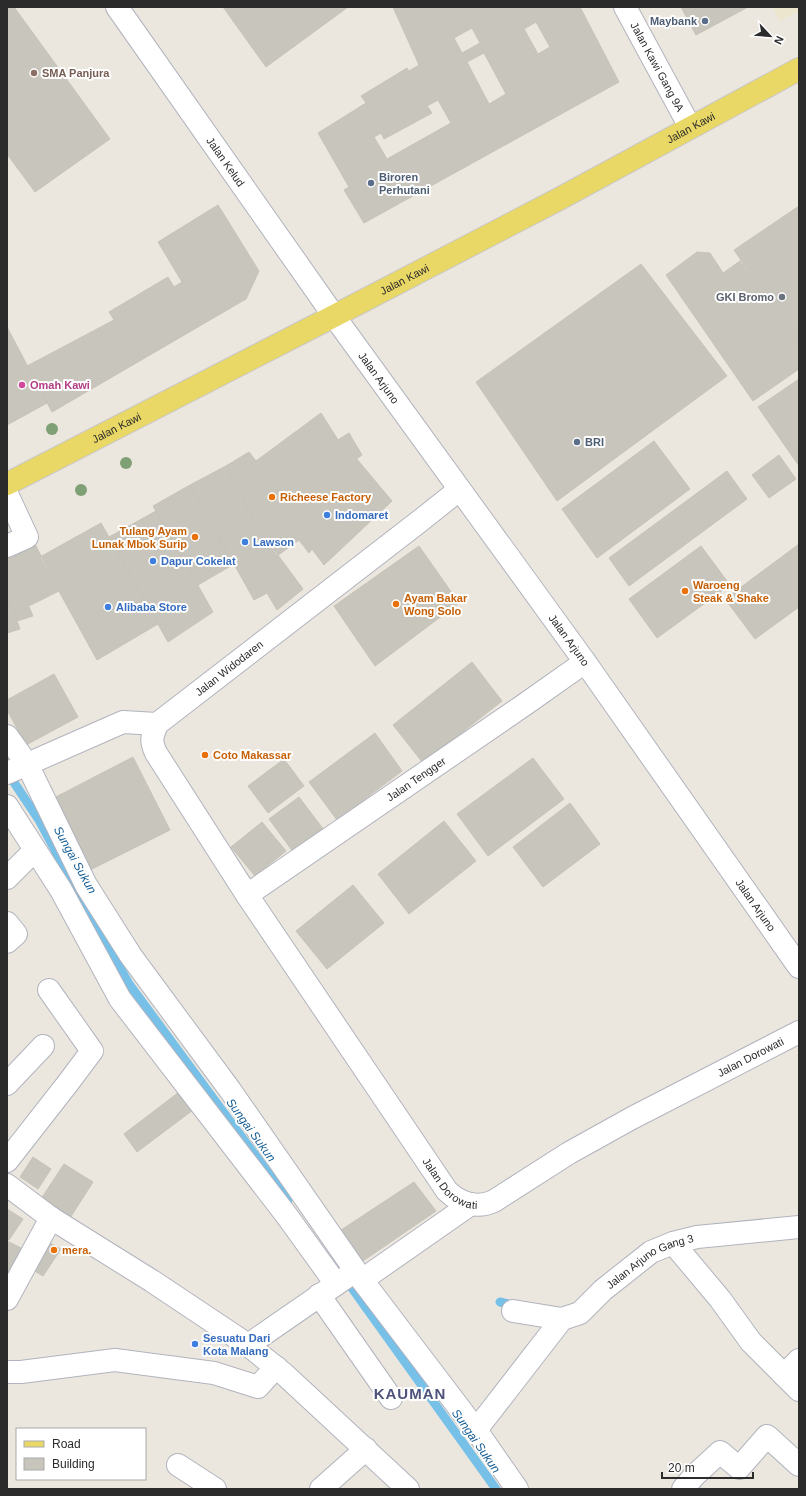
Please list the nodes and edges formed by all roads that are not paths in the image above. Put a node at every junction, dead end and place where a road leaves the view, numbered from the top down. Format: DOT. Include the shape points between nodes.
graph roads {
  1 [pos="117,7"];
  2 [pos="625,7"];
  3 [pos="799,69"];
  4 [pos="690,127"];
  5 [pos="334,316"];
  6 [pos="7,484"];
  7 [pos="459,490"];
  8 [pos="7,494"];
  9 [pos="7,546"];
  10 [pos="585,662"];
  11 [pos="157,724"];
  12 [pos="7,736"];
  13 [pos="27,764"];
  14 [pos="7,773"];
  15 [pos="7,806"];
  16 [pos="35,850"];
  17 [pos="7,878"];
  18 [pos="247,895"];
  19 [pos="7,923"];
  20 [pos="7,942"];
  21 [pos="799,967"];
  22 [pos="49,990"];
  23 [pos="799,1032"];
  24 [pos="43,1046"];
  25 [pos="7,1084"];
  26 [pos="7,1161"];
  27 [pos="7,1185"];
  28 [pos="471,1204"];
  29 [pos="51,1218"];
  30 [pos="799,1227"];
  31 [pos="673,1242"];
  32 [pos="359,1276"];
  33 [pos="327,1290"];
  34 [pos="7,1299"];
  35 [pos="513,1311"];
  36 [pos="562,1320"];
  37 [pos="248,1345"];
  38 [pos="276,1367"];
  39 [pos="7,1372"];
  40 [pos="794,1375"];
  41 [pos="391,1398"];
  42 [pos="476,1430"];
  43 [pos="366,1449"];
  44 [pos="178,1465"];
  45 [pos="799,1466"];
  46 [pos="215,1489"];
  47 [pos="321,1489"];
  48 [pos="408,1489"];
  49 [pos="517,1489"];
  50 [pos="682,1489"];
  1 -- 5 [label="street, Jalan Kelud"];
  2 -- 4 [label="street, Jalan Kawi Gang 9A"];
  3 -- 4 [label="main road, Jalan Kawi"];
  4 -- 5 [label="main road, Jalan Kawi" via="559,199"];
  5 -- 6 [label="main road, Jalan Kawi"];
  5 -- 7 [label="street, Jalan Arjuno"];
  7 -- 10 [label="street, Jalan Arjuno"];
  7 -- 11 [label="street, Jalan Widodaren"];
  8 -- 9 [label="street" via="26,537"];
  10 -- 18 [label="street, Jalan Tengger"];
  10 -- 21 [label="street, Jalan Arjuno"];
  11 -- 13 [label="street" via="124,722"];
  11 -- 18 [label="street" via="152,744 156,753"];
  12 -- 13 [label="street"];
  13 -- 14 [label="street"];
  13 -- 32 [label="street" via="86,885 132,956 230,1090"];
  15 -- 16 [label="street"];
  16 -- 17 [label="street"];
  16 -- 33 [label="street" via="61,890 120,999 282,1210"];
  18 -- 28 [label="street, Jalan Dorowati" via="447,1191 460,1201"];
  19 -- 20 [label="street" via="16,934"];
  22 -- 26 [label="street" via="92,1050"];
  23 -- 28 [label="street, Jalan Dorowati" via="576,1149 494,1201 485,1205"];
  24 -- 25 [label="street"];
  27 -- 29 [label="street"];
  28 -- 32 [label="street"];
  29 -- 34 [label="street"];
  29 -- 37 [label="street"];
  30 -- 31 [label="street, Jalan Arjuno Gang 3" via="697,1237"];
  31 -- 36 [label="street, Jalan Arjuno Gang 3" via="651,1252 603,1290 580,1313"];
  31 -- 40 [label="street" via="720,1299 751,1342"];
  32 -- 33 [label="street"];
  32 -- 42 [label="street"];
  33 -- 37 [label="street"];
  33 -- 41 [label="street"];
  35 -- 36 [label="street"];
  36 -- 42 [label="street"];
  37 -- 38 [label="street"];
  38 -- 39 [label="street" via="258,1387 214,1373 115,1360"];
  38 -- 43 [label="street"];
  42 -- 49 [label="street"];
  43 -- 47 [label="street"];
  43 -- 48 [label="street"];
  44 -- 46 [label="street"];
  45 -- 50 [label="street" via="768,1436 738,1468 720,1452"];
}
